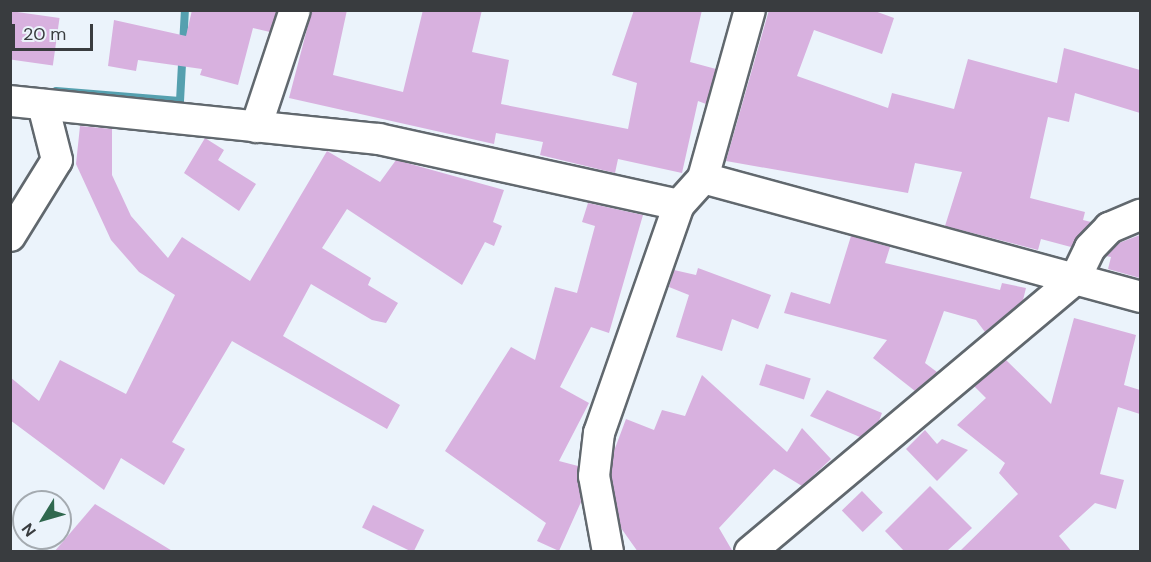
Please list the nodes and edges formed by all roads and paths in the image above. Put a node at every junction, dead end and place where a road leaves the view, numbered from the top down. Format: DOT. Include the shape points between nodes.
graph roads {
  1 [pos="295,10"];
  2 [pos="750,10"];
  3 [pos="10,101"];
  4 [pos="43,105"];
  5 [pos="256,127"];
  6 [pos="704,178"];
  7 [pos="679,205"];
  8 [pos="1140,215"];
  9 [pos="10,236"];
  10 [pos="1075,279"];
  11 [pos="1140,297"];
  12 [pos="608,552"];
  13 [pos="750,552"];
  1 -- 5 [label="street"];
  2 -- 6 [label="street"];
  3 -- 4 [label="street"];
  4 -- 5 [label="street"];
  4 -- 9 [label="street" via="57,160"];
  5 -- 7 [label="street" via="379,139"];
  6 -- 7 [label="street"];
  6 -- 10 [label="street"];
  7 -- 12 [label="street" via="599,433 594,476"];
  8 -- 10 [label="street" via="1109,228 1090,248"];
  10 -- 11 [label="street"];
  10 -- 13 [label="street"];
}
